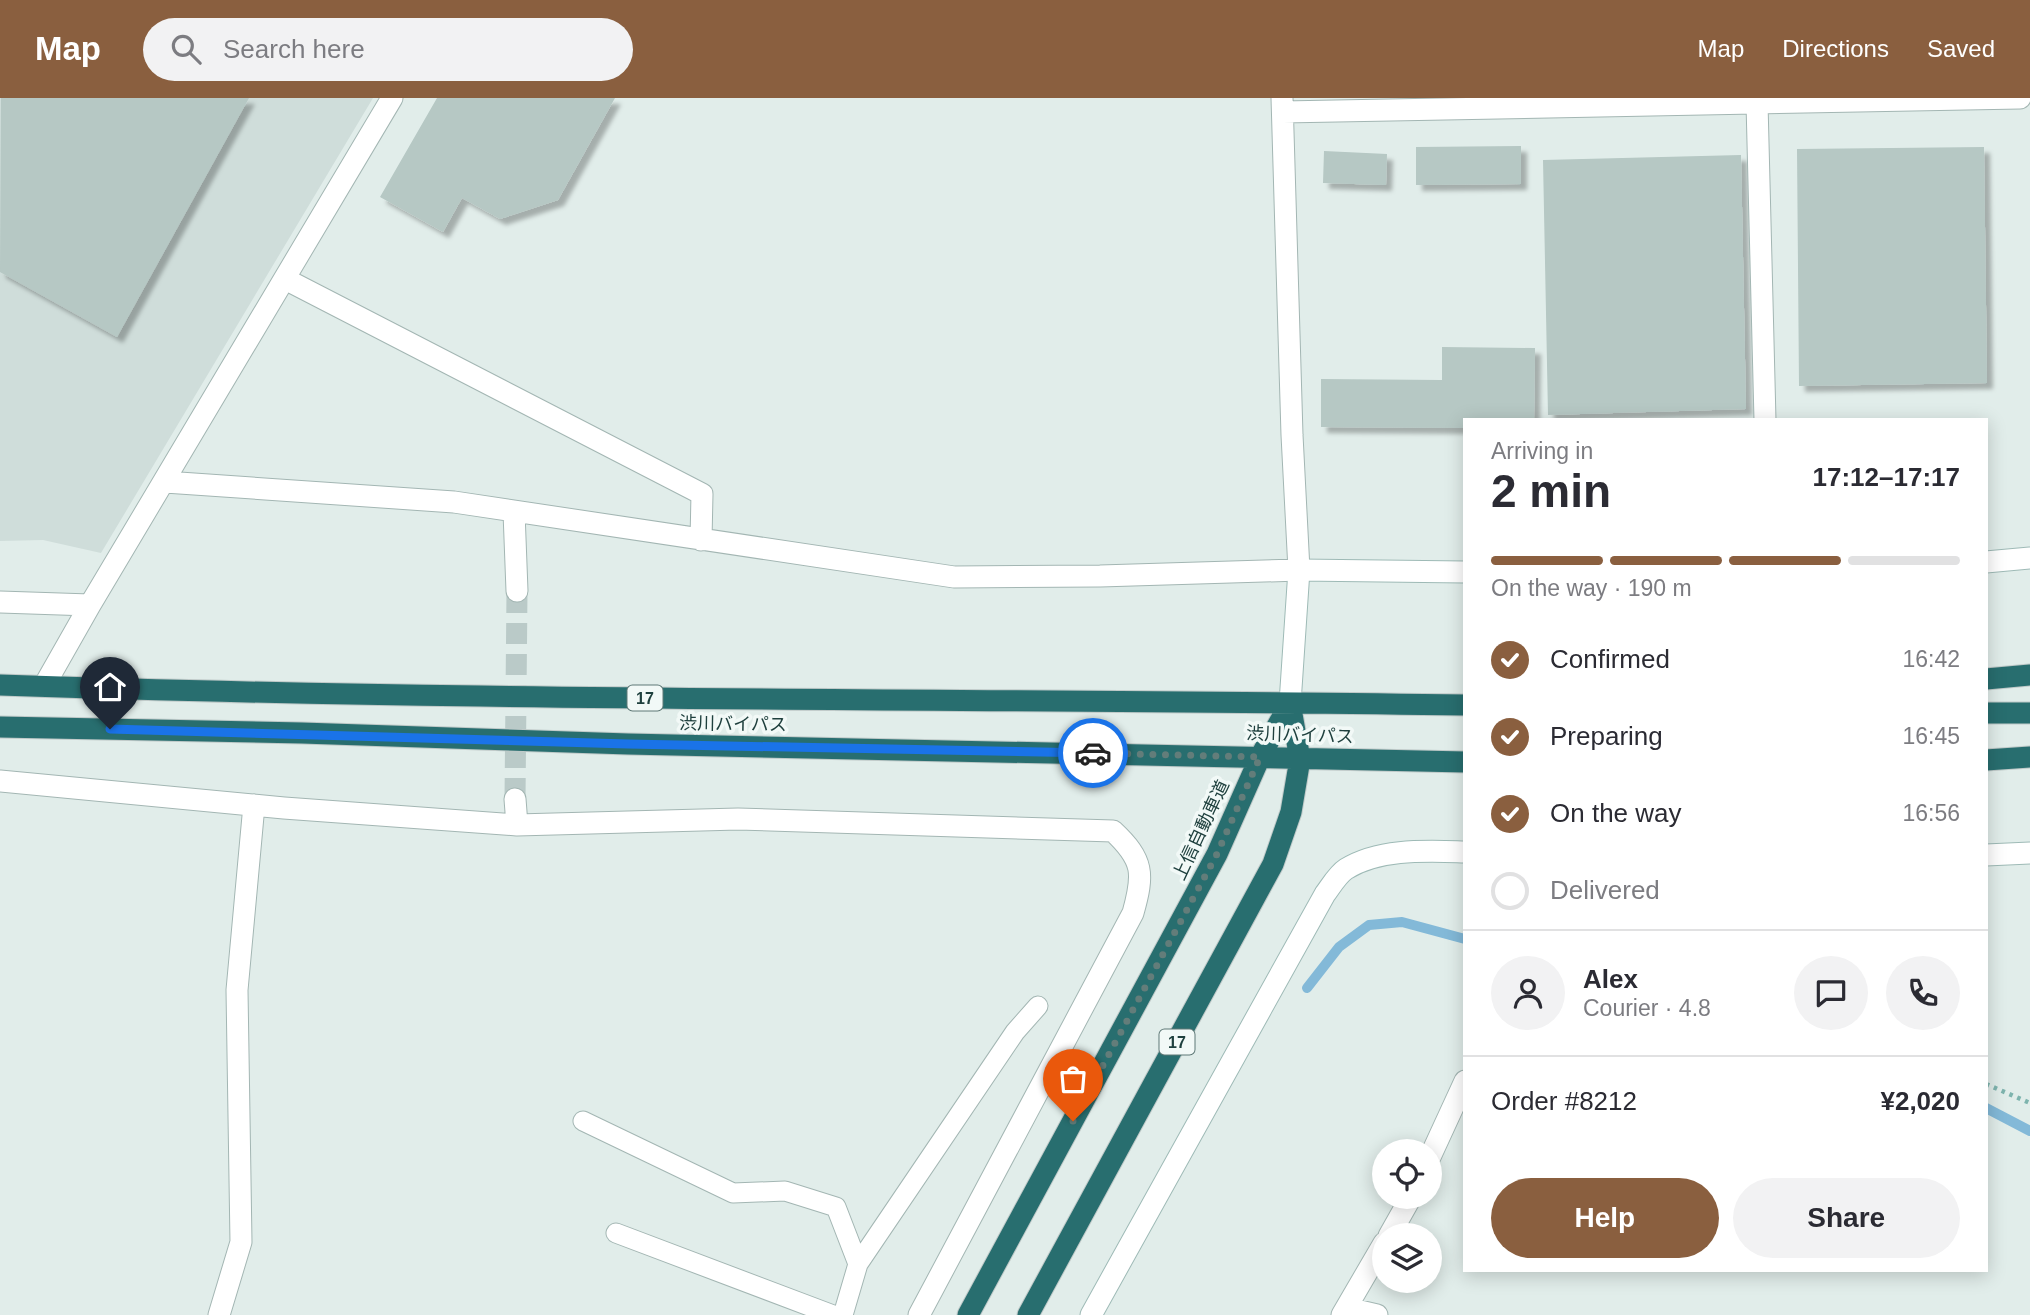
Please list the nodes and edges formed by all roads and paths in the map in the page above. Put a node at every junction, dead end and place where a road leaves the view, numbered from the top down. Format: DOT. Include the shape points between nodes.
graph roads {
  1 [pos="392,98"];
  2 [pos="2021,98"];
  3 [pos="1757,103"];
  4 [pos="1282,105"];
  5 [pos="285,279"];
  6 [pos="1765,418"];
  7 [pos="165,482"];
  8 [pos="514,512"];
  9 [pos="701,540"];
  10 [pos="2030,558"];
  11 [pos="1988,562"];
  12 [pos="1300,570"];
  13 [pos="1463,572"];
  14 [pos="517,591"];
  15 [pos="0,602"];
  16 [pos="90,605"];
  17 [pos="2030,675"];
  18 [pos="1988,680"];
  19 [pos="0,685"];
  20 [pos="44,687"];
  21 [pos="1290,703"];
  22 [pos="1463,705"];
  23 [pos="1988,713"];
  24 [pos="2030,713"];
  25 [pos="0,727"];
  26 [pos="1260,757"];
  27 [pos="2030,757"];
  28 [pos="1300,759"];
  29 [pos="1988,761"];
  30 [pos="1463,762"];
  31 [pos="0,781"];
  32 [pos="515,799"];
  33 [pos="254,805"];
  34 [pos="517,825"];
  35 [pos="1463,852"];
  36 [pos="2030,853"];
  37 [pos="1988,855"];
  38 [pos="1038,1006"];
  39 [pos="1463,1085"];
  40 [pos="1988,1085"];
  41 [pos="2030,1103"];
  42 [pos="583,1121"];
  43 [pos="1438,1139"];
  44 [pos="616,1233"];
  45 [pos="858,1264"];
  46 [pos="1372,1264"];
  47 [pos="1345,1311"];
  48 [pos="219,1315"];
  49 [pos="833,1315"];
  50 [pos="843,1315"];
  51 [pos="919,1315"];
  52 [pos="968,1315"];
  53 [pos="1028,1315"];
  54 [pos="1091,1315"];
  55 [pos="1377,1315"];
  1 -- 5 [label="street"];
  2 -- 3 [label="street"];
  3 -- 4 [label="street"];
  3 -- 6 [label="street"];
  4 -- 12 [label="street"];
  5 -- 7 [label="street"];
  5 -- 9 [label="street" via="702,494"];
  7 -- 8 [label="street" via="454,502"];
  7 -- 16 [label="street"];
  8 -- 9 [label="street"];
  8 -- 14 [label="street"];
  9 -- 12 [label="street" via="954,577"];
  10 -- 11 [label="street"];
  12 -- 13 [label="street"];
  12 -- 21 [label="street"];
  15 -- 16 [label="street"];
  16 -- 20 [label="street"];
  17 -- 18 [label="highway"];
  19 -- 20 [label="highway, 渋川バイパス / 17"];
  20 -- 21 [label="highway, 渋川バイパス / 17"];
  21 -- 22 [label="highway, 渋川バイパス / 17"];
  21 -- 26 [label="highway, 上信自動車道"];
  21 -- 28 [label="highway, 17"];
  23 -- 24 [label="highway"];
  25 -- 26 [label="highway, 渋川バイパス"];
  26 -- 28 [label="highway, 渋川バイパス"];
  26 -- 52 [label="highway, 上信自動車道" via="1217,854"];
  27 -- 29 [label="highway"];
  28 -- 30 [label="highway, 渋川バイパス"];
  28 -- 53 [label="highway, 17" via="1291,812 1273,864"];
  31 -- 33 [label="street"];
  32 -- 34 [label="street"];
  33 -- 34 [label="street"];
  33 -- 48 [label="street" via="237,990 241,1242"];
  34 -- 51 [label="street" via="738,819 1113,831 1130,846 1140,869 1133,913"];
  35 -- 54 [label="street" via="1413,851 1366,860 1344,870 1325,894"];
  36 -- 37 [label="street"];
  38 -- 45 [label="lane" via="1015,1032"];
  39 -- 43 [label="street"];
  40 -- 41 [label="path"];
  42 -- 45 [label="lane" via="733,1193 785,1191 836,1207"];
  44 -- 49 [label="lane"];
  45 -- 50 [label="lane"];
  46 -- 47 [label="street"];
  47 -- 55 [label="street"];
}
